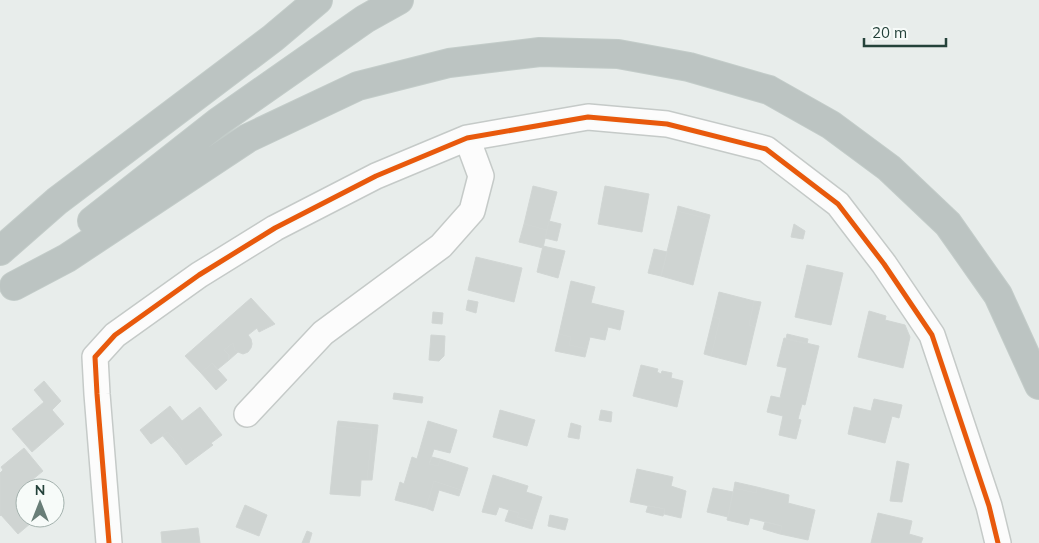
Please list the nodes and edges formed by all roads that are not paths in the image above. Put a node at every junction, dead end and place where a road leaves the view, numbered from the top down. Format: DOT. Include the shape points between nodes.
graph roads {
  1 [pos="318,0"];
  2 [pos="338,0"];
  3 [pos="399,0"];
  4 [pos="273,38"];
  5 [pos="467,138"];
  6 [pos="0,251"];
  7 [pos="7,292"];
  8 [pos="1039,385"];
  9 [pos="247,414"];
  10 [pos="109,543"];
  11 [pos="998,543"];
  1 -- 4 [label="highway"];
  2 -- 4 [label="highway"];
  3 -- 7 [label="highway" via="365,19 218,122"];
  4 -- 6 [label="highway" via="57,201"];
  5 -- 9 [label="street" via="481,176 472,211 441,246 323,333"];
  5 -- 10 [label="street" via="376,176 275,228 199,275 116,334 95,357"];
  5 -- 11 [label="street" via="588,117 667,124 766,149 838,204 932,335 989,506"];
  7 -- 8 [label="highway" via="67,258 248,138 358,86 449,63 540,52 618,54 690,67 769,90 831,125 889,168 948,224 998,295"];
}
